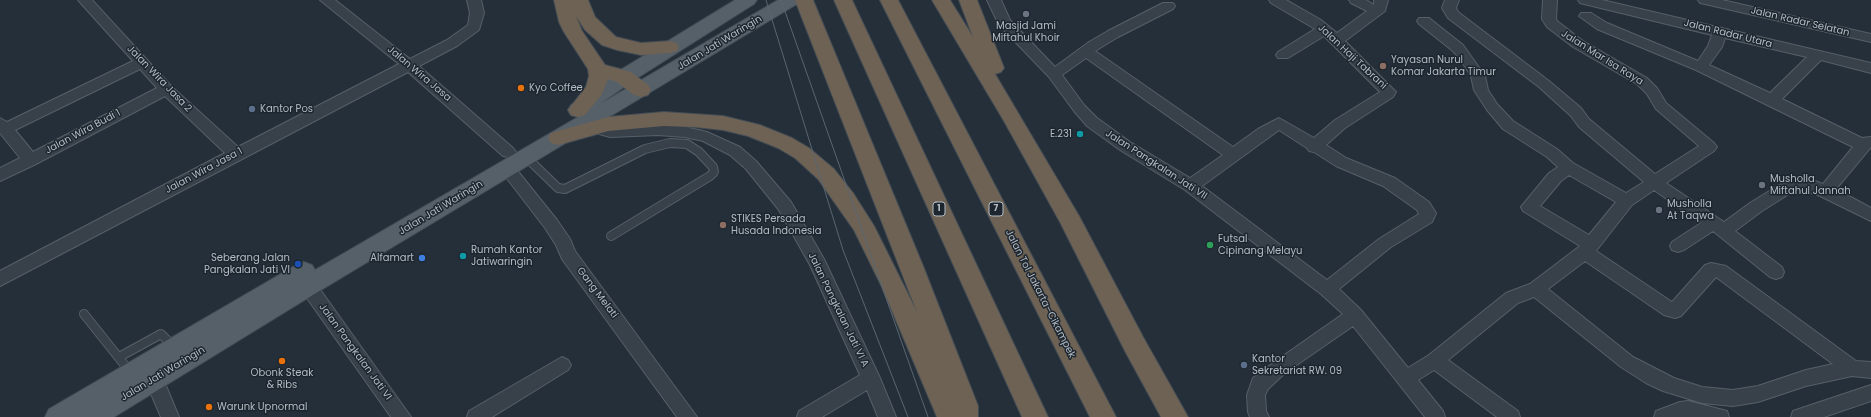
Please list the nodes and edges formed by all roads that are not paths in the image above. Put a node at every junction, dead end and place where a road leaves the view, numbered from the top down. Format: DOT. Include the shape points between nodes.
graph roads {
  1 [pos="85,0"];
  2 [pos="327,0"];
  3 [pos="474,0"];
  4 [pos="563,0"];
  5 [pos="579,0"];
  6 [pos="748,0"];
  7 [pos="790,0"];
  8 [pos="804,0"];
  9 [pos="843,0"];
  10 [pos="889,0"];
  11 [pos="941,0"];
  12 [pos="968,0"];
  13 [pos="994,0"];
  14 [pos="1276,0"];
  15 [pos="1356,0"];
  16 [pos="1550,0"];
  17 [pos="1585,0"];
  18 [pos="1705,0"];
  19 [pos="1763,0"];
  20 [pos="1447,1"];
  21 [pos="1380,4"];
  22 [pos="1168,6"];
  23 [pos="1752,11"];
  24 [pos="1586,16"];
  25 [pos="1424,21"];
  26 [pos="1324,30"];
  27 [pos="1720,32"];
  28 [pos="1871,38"];
  29 [pos="1337,40"];
  30 [pos="670,47"];
  31 [pos="1086,51"];
  32 [pos="1283,55"];
  33 [pos="1818,55"];
  34 [pos="142,62"];
  35 [pos="409,65"];
  36 [pos="1701,67"];
  37 [pos="1871,68"];
  38 [pos="598,69"];
  39 [pos="1054,74"];
  40 [pos="633,83"];
  41 [pos="166,89"];
  42 [pos="1772,100"];
  43 [pos="578,110"];
  44 [pos="1014,121"];
  45 [pos="3,126"];
  46 [pos="597,128"];
  47 [pos="558,138"];
  48 [pos="1867,143"];
  49 [pos="1314,147"];
  50 [pos="236,154"];
  51 [pos="1234,155"];
  52 [pos="514,159"];
  53 [pos="31,160"];
  54 [pos="1568,167"];
  55 [pos="0,175"];
  56 [pos="1654,182"];
  57 [pos="1191,186"];
  58 [pos="1826,190"];
  59 [pos="1626,202"];
  60 [pos="1871,215"];
  61 [pos="863,226"];
  62 [pos="1718,227"];
  63 [pos="611,236"];
  64 [pos="1678,246"];
  65 [pos="1589,248"];
  66 [pos="911,266"];
  67 [pos="1776,272"];
  68 [pos="0,279"];
  69 [pos="308,286"];
  70 [pos="1327,289"];
  71 [pos="1536,289"];
  72 [pos="84,314"];
  73 [pos="1355,315"];
  74 [pos="1435,360"];
  75 [pos="125,365"];
  76 [pos="562,365"];
  77 [pos="1852,368"];
  78 [pos="1871,370"];
  79 [pos="871,378"];
  80 [pos="1405,379"];
  81 [pos="154,380"];
  82 [pos="1871,393"];
  83 [pos="58,417"];
  84 [pos="92,417"];
  85 [pos="170,417"];
  86 [pos="402,417"];
  87 [pos="476,417"];
  88 [pos="688,417"];
  89 [pos="806,417"];
  90 [pos="887,417"];
  91 [pos="950,417"];
  92 [pos="965,417"];
  93 [pos="1035,417"];
  94 [pos="1103,417"];
  95 [pos="1175,417"];
  96 [pos="1260,417"];
  97 [pos="1436,417"];
  98 [pos="1511,417"];
  99 [pos="1663,417"];
  100 [pos="1720,417"];
  101 [pos="1800,417"];
  1 -- 34 [label="street, Jalan Wira Jasa 2"];
  2 -- 35 [label="street, Jalan Wira Jasa"];
  3 -- 35 [label="street, Jalan Wira Jasa 1" via="477,14 474,27 452,43"];
  4 -- 38 [label="highway" via="573,32"];
  5 -- 30 [label="highway" via="589,23 610,41 636,48"];
  6 -- 30 [label="main road, Jalan Jati Waringin"];
  7 -- 40 [label="main road, Jalan Jati Waringin" via="747,27"];
  8 -- 66 [label="highway"];
  9 -- 93 [label="highway, 1"];
  10 -- 94 [label="highway, Jalan Tol Jakarta–Cikampek / 7"];
  11 -- 44 [label="highway"];
  12 -- 44 [label="highway"];
  13 -- 39 [label="street, Jalan Pangkalan Jati VII" via="1004,22"];
  14 -- 26 [label="street, Jalan Haji Tabrani"];
  15 -- 21 [label="street" via="1376,10"];
  16 -- 56 [label="street, Jalan Mar Isa Raya" via="1549,19 1552,24 1578,44 1642,81 1661,106 1708,146"];
  17 -- 27 [label="street, Jalan Radar Utara"];
  18 -- 23 [label="street, Jalan Radar Selatan"];
  19 -- 23 [label="street"];
  20 -- 56 [label="street" via="1453,15 1555,93 1584,123"];
  21 -- 29 [label="street"];
  22 -- 31 [label="street"];
  23 -- 28 [label="street, Jalan Radar Selatan"];
  24 -- 36 [label="street" via="1602,26"];
  25 -- 54 [label="street" via="1465,56 1478,76 1481,90 1508,125 1552,153"];
  26 -- 29 [label="street, Jalan Haji Tabrani"];
  26 -- 32 [label="street"];
  27 -- 33 [label="street, Jalan Radar Utara"];
  27 -- 36 [label="street" via="1715,47"];
  29 -- 49 [label="street, Jalan Haji Tabrani" via="1389,92 1340,124"];
  30 -- 40 [label="main road, Jalan Jati Waringin"];
  31 -- 39 [label="street"];
  31 -- 51 [label="street"];
  33 -- 37 [label="street, Jalan Radar Utara"];
  33 -- 42 [label="street"];
  34 -- 41 [label="street, Jalan Wira Jasa 2"];
  34 -- 45 [label="street"];
  35 -- 50 [label="street, Jalan Wira Jasa 1"];
  35 -- 52 [label="street, Jalan Wira Jasa"];
  36 -- 42 [label="street"];
  38 -- 40 [label="highway"];
  38 -- 43 [label="highway" via="595,89"];
  39 -- 57 [label="street, Jalan Pangkalan Jati VII" via="1092,122 1125,146"];
  40 -- 43 [label="main road, Jalan Jati Waringin"];
  40 -- 47 [label="main road, Jalan Jati Waringin"];
  41 -- 50 [label="street, Jalan Wira Jasa 2"];
  41 -- 53 [label="street, Jalan Wira Budi 1"];
  42 -- 48 [label="street"];
  43 -- 52 [label="main road, Jalan Jati Waringin"];
  44 -- 95 [label="highway"];
  45 -- 53 [label="street"];
  46 -- 47 [label="highway"];
  46 -- 61 [label="highway" via="608,124 664,119 694,120 738,126 773,138 802,153 826,174"];
  46 -- 79 [label="street, Jalan Pangkalan Jati VI A" via="610,132 658,130 692,134 722,143 751,165 785,206 818,264"];
  47 -- 52 [label="main road, Jalan Jati Waringin"];
  48 -- 58 [label="street"];
  49 -- 51 [label="street" via="1279,124"];
  49 -- 70 [label="street" via="1345,164 1389,182 1423,206 1428,213 1426,218 1385,244"];
  50 -- 68 [label="street, Jalan Wira Jasa 1"];
  51 -- 57 [label="street"];
  52 -- 63 [label="lane" via="558,188 565,189 645,149 670,143 687,144 713,167 714,172 710,176"];
  52 -- 69 [label="main road, Jalan Jati Waringin"];
  52 -- 75 [label="main road, Jalan Jati Waringin" via="174,348"];
  52 -- 88 [label="street, Gang Melati" via="568,254"];
  53 -- 55 [label="street, Jalan Wira Budi 1"];
  54 -- 59 [label="street"];
  54 -- 65 [label="street" via="1555,177 1529,207"];
  56 -- 59 [label="street"];
  56 -- 62 [label="street"];
  57 -- 70 [label="street, Jalan Pangkalan Jati VII"];
  58 -- 60 [label="street"];
  58 -- 62 [label="street" via="1815,187 1784,189"];
  59 -- 65 [label="street"];
  61 -- 66 [label="highway"];
  61 -- 91 [label="highway" via="894,288"];
  62 -- 64 [label="street"];
  62 -- 67 [label="street"];
  65 -- 71 [label="street"];
  65 -- 77 [label="street" via="1674,311 1711,270 1720,271"];
  66 -- 92 [label="highway" via="965,406"];
  69 -- 81 [label="main road, Jalan Jati Waringin"];
  69 -- 86 [label="street, Jalan Pangkalan Jati VI"];
  70 -- 73 [label="street, Jalan Pangkalan Jati VII"];
  71 -- 74 [label="street" via="1512,298"];
  71 -- 77 [label="street" via="1627,362 1670,385 1702,395 1733,398 1758,394 1806,378"];
  72 -- 75 [label="lane"];
  73 -- 80 [label="street, Jalan Pangkalan Jati VII"];
  73 -- 96 [label="street" via="1260,384 1256,395 1257,412"];
  74 -- 80 [label="street"];
  74 -- 98 [label="street"];
  75 -- 83 [label="main road, Jalan Jati Waringin"];
  76 -- 87 [label="street"];
  77 -- 78 [label="street"];
  79 -- 89 [label="street"];
  79 -- 90 [label="street, Jalan Pangkalan Jati VI A"];
  80 -- 97 [label="street, Jalan Pangkalan Jati VII"];
  81 -- 84 [label="main road, Jalan Jati Waringin"];
  81 -- 85 [label="street"];
  82 -- 101 [label="street"];
  99 -- 100 [label="street" via="1688,409"];
}
